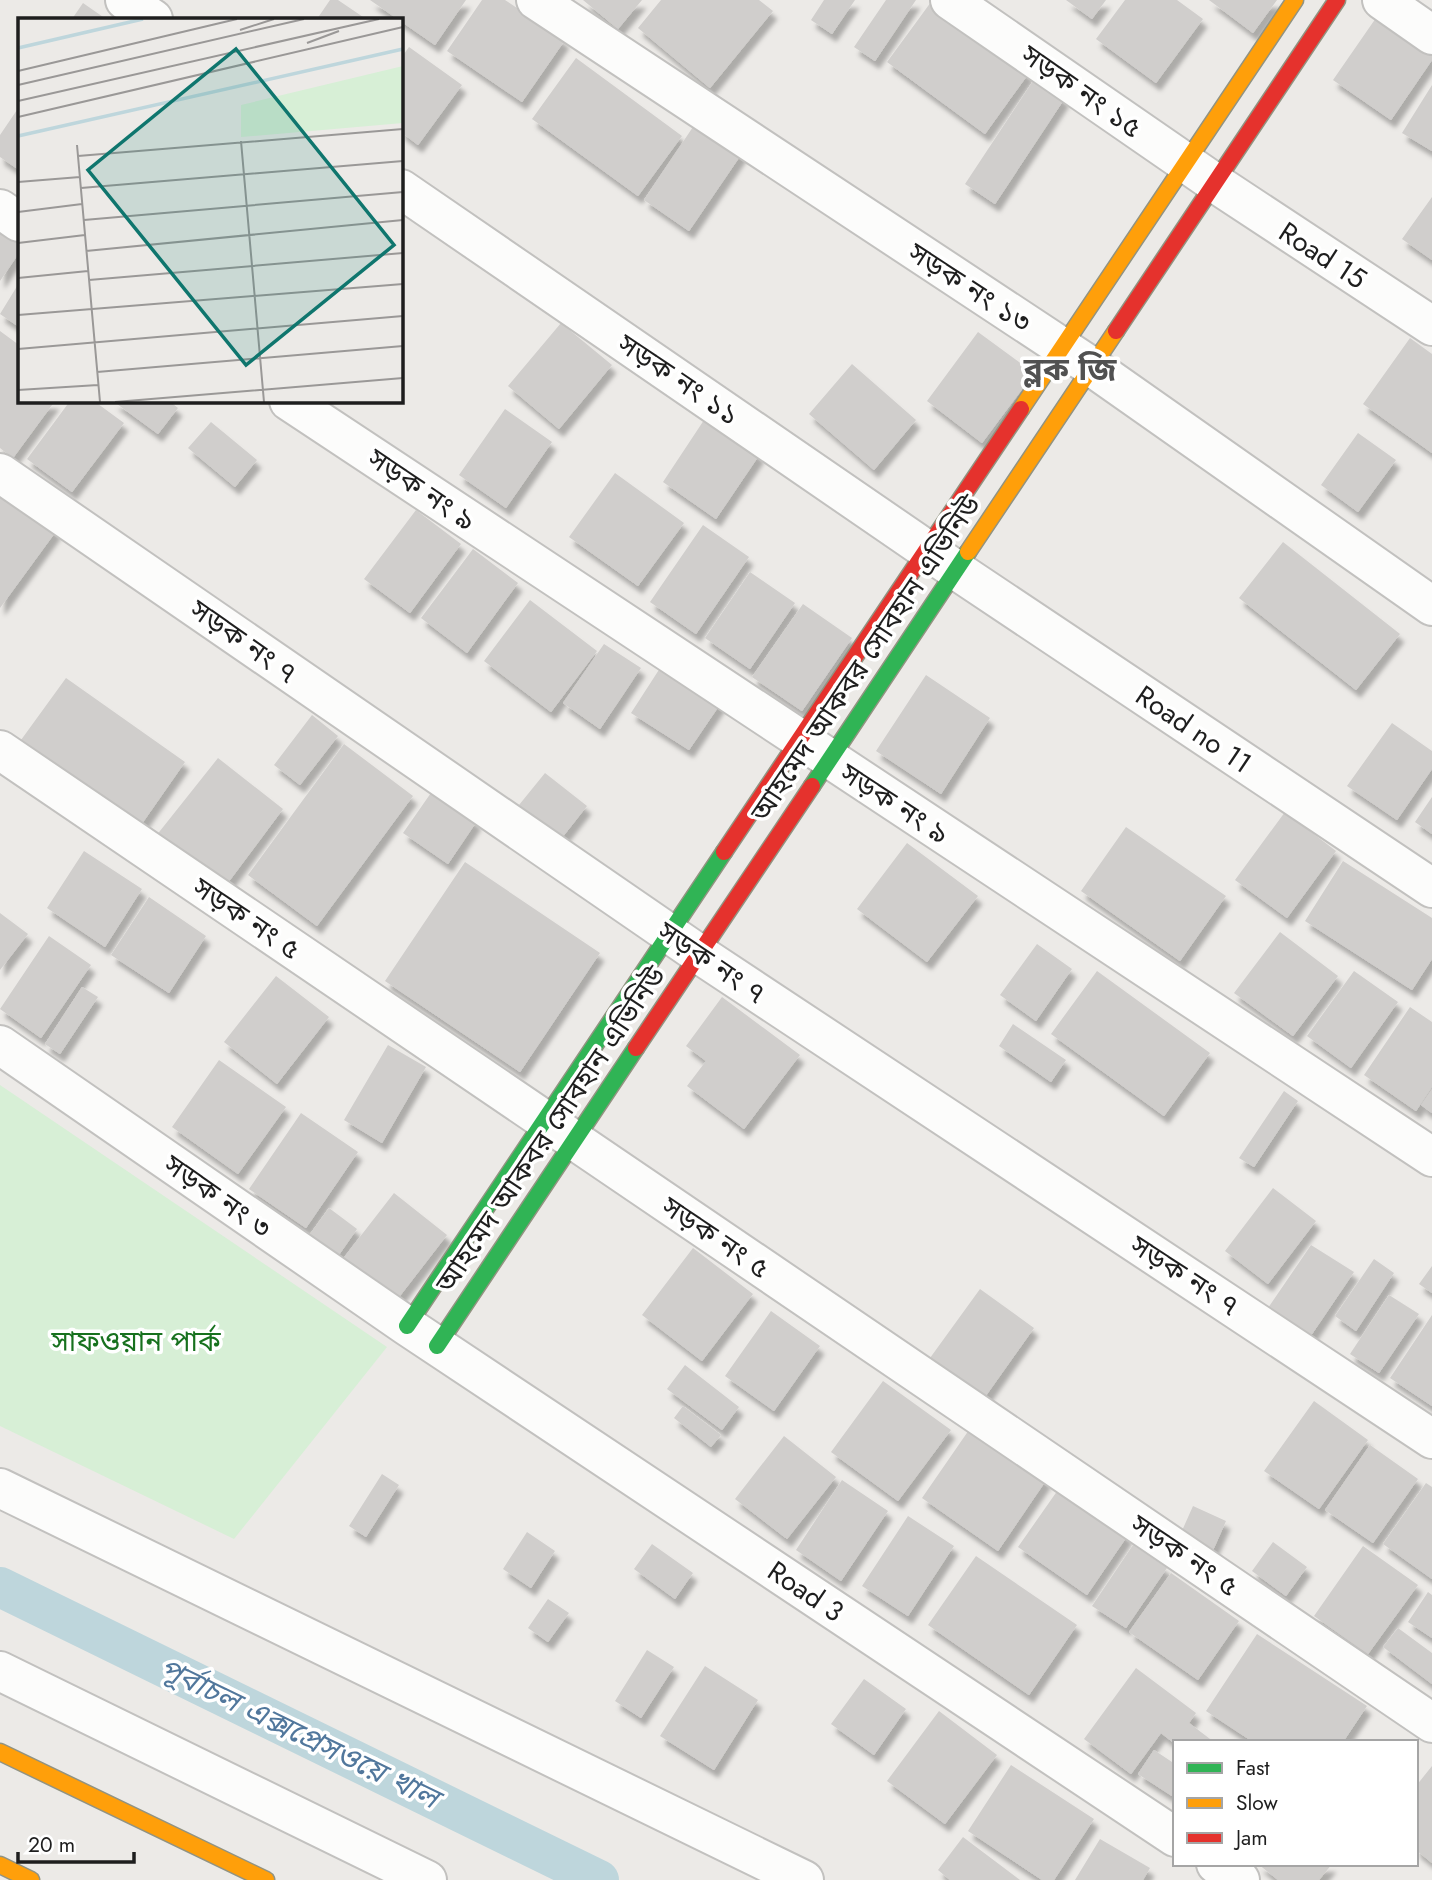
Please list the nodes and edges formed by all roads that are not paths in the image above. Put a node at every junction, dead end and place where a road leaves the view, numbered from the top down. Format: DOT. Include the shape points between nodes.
graph roads {
  1 [pos="125,0"];
  2 [pos="536,0"];
  3 [pos="950,0"];
  4 [pos="1295,0"];
  5 [pos="1338,0"];
  6 [pos="1382,0"];
  7 [pos="152,18"];
  8 [pos="1432,35"];
  9 [pos="1200,173"];
  10 [pos="402,190"];
  11 [pos="0,209"];
  12 [pos="18,221"];
  13 [pos="1432,326"];
  14 [pos="1077,358"];
  15 [pos="291,402"];
  16 [pos="0,473"];
  17 [pos="942,559"];
  18 [pos="1432,606"];
  19 [pos="0,750"];
  20 [pos="814,750"];
  21 [pos="1432,888"];
  22 [pos="684,944"];
  23 [pos="0,1045"];
  24 [pos="559,1131"];
  25 [pos="1432,1157"];
  26 [pos="422,1336"];
  27 [pos="1432,1439"];
  28 [pos="0,1488"];
  29 [pos="0,1671"];
  30 [pos="1432,1723"];
  31 [pos="0,1752"];
  32 [pos="0,1758"];
  33 [pos="23,1763"];
  34 [pos="1173,1836"];
  35 [pos="0,1865"];
  36 [pos="1219,1866"];
  37 [pos="31,1880"];
  38 [pos="266,1880"];
  39 [pos="427,1880"];
  40 [pos="804,1880"];
  41 [pos="1240,1880"];
  1 -- 7 [label="street"];
  2 -- 14 [label="street, সড়ক নং ১৩"];
  3 -- 9 [label="street, সড়ক নং ১৫"];
  4 -- 9 [label="main road, আহমেদ আকবর সোবহান এভিনিউ"];
  5 -- 9 [label="main road, আহমেদ আকবর সোবহান এভিনিউ"];
  6 -- 8 [label="street"];
  9 -- 13 [label="street, Road 15"];
  9 -- 14 [label="main road, আহমেদ আকবর সোবহান এভিনিউ"];
  9 -- 14 [label="main road, আহমেদ আকবর সোবহান এভিনিউ"];
  10 -- 17 [label="street, সড়ক নং ১১"];
  11 -- 12 [label="street"];
  14 -- 17 [label="main road, আহমেদ আকবর সোবহান এভিনিউ"];
  14 -- 17 [label="main road, আহমেদ আকবর সোবহান এভিনিউ"];
  14 -- 18 [label="street, সড়ক নং ১৩"];
  15 -- 20 [label="street, সড়ক নং ৯"];
  16 -- 22 [label="street, সড়ক নং ৭"];
  17 -- 20 [label="main road, আহমেদ আকবর সোবহান এভিনিউ"];
  17 -- 20 [label="main road, আহমেদ আকবর সোবহান এভিনিউ"];
  17 -- 21 [label="street, Road no 11"];
  19 -- 24 [label="street, সড়ক নং ৫"];
  20 -- 22 [label="main road, আহমেদ আকবর সোবহান এভিনিউ"];
  20 -- 22 [label="main road, আহমেদ আকবর সোবহান এভিনিউ"];
  20 -- 25 [label="street, সড়ক নং ৯"];
  22 -- 24 [label="main road, আহমেদ আকবর সোবহান এভিনিউ"];
  22 -- 24 [label="main road, আহমেদ আকবর সোবহান এভিনিউ"];
  22 -- 27 [label="street, সড়ক নং ৭"];
  23 -- 26 [label="street, সড়ক নং ৩"];
  24 -- 26 [label="main road, আহমেদ আকবর সোবহান এভিনিউ"];
  24 -- 26 [label="main road, আহমেদ আকবর সোবহান এভিনিউ"];
  24 -- 30 [label="street, সড়ক নং ৫"];
  26 -- 34 [label="street, Road 3"];
  28 -- 40 [label="street"];
  29 -- 39 [label="street"];
  31 -- 33 [label="main road"];
  32 -- 33 [label="main road"];
  33 -- 38 [label="main road"];
  35 -- 37 [label="main road"];
  36 -- 41 [label="street"];
}
